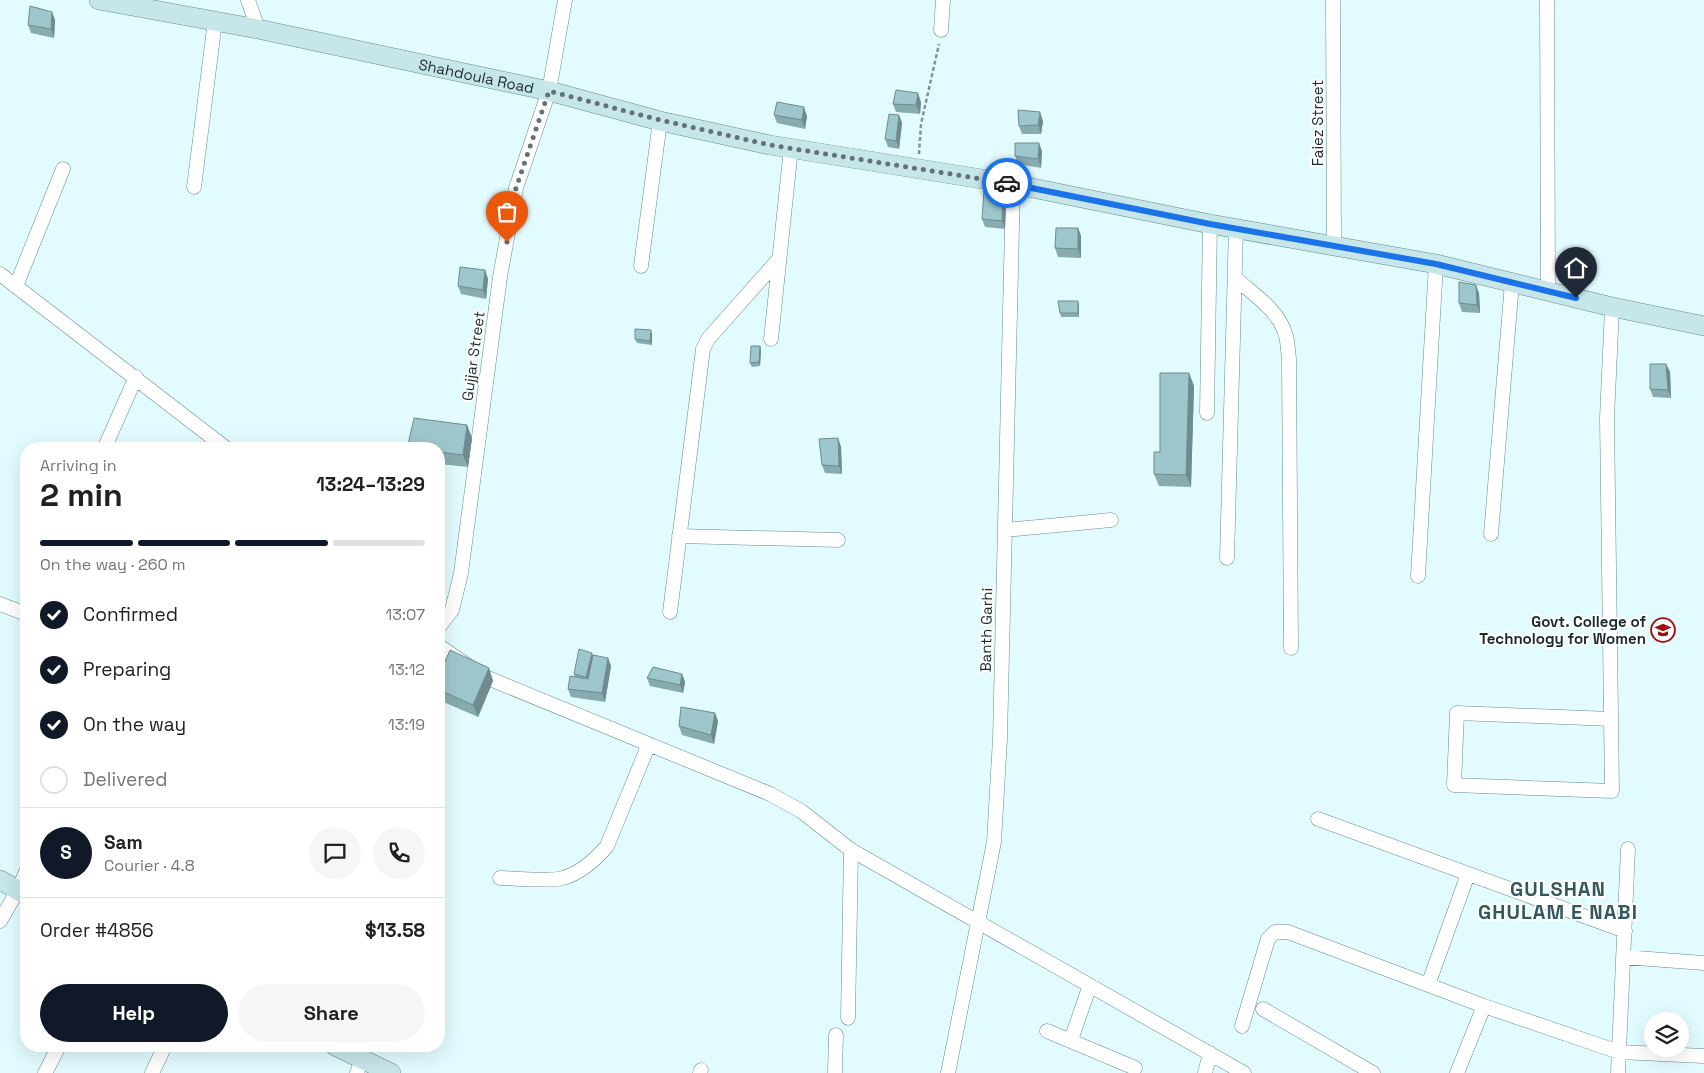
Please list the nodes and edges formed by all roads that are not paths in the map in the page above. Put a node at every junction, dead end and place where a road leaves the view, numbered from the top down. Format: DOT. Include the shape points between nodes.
graph roads {
  1 [pos="99,0"];
  2 [pos="248,0"];
  3 [pos="565,0"];
  4 [pos="943,0"];
  5 [pos="1333,0"];
  6 [pos="1546,0"];
  7 [pos="138,4"];
  8 [pos="215,22"];
  9 [pos="258,29"];
  10 [pos="941,30"];
  11 [pos="549,91"];
  12 [pos="660,120"];
  13 [pos="791,148"];
  14 [pos="63,169"];
  15 [pos="1013,184"];
  16 [pos="194,187"];
  17 [pos="1210,224"];
  18 [pos="1236,228"];
  19 [pos="1334,246"];
  20 [pos="779,259"];
  21 [pos="1436,264"];
  22 [pos="641,266"];
  23 [pos="0,274"];
  24 [pos="1235,278"];
  25 [pos="1512,282"];
  26 [pos="16,286"];
  27 [pos="1548,292"];
  28 [pos="1612,307"];
  29 [pos="1704,326"];
  30 [pos="771,339"];
  31 [pos="136,377"];
  32 [pos="1207,413"];
  33 [pos="107,442"];
  34 [pos="218,442"];
  35 [pos="1111,520"];
  36 [pos="1005,530"];
  37 [pos="1491,534"];
  38 [pos="679,536"];
  39 [pos="838,540"];
  40 [pos="1227,558"];
  41 [pos="1418,576"];
  42 [pos="0,604"];
  43 [pos="20,612"];
  44 [pos="670,612"];
  45 [pos="445,619"];
  46 [pos="1291,648"];
  47 [pos="445,650"];
  48 [pos="1611,718"];
  49 [pos="649,744"];
  50 [pos="1318,818"];
  51 [pos="1628,849"];
  52 [pos="851,850"];
  53 [pos="1468,874"];
  54 [pos="500,878"];
  55 [pos="0,880"];
  56 [pos="20,892"];
  57 [pos="20,896"];
  58 [pos="0,921"];
  59 [pos="978,921"];
  60 [pos="1625,931"];
  61 [pos="1623,957"];
  62 [pos="1704,963"];
  63 [pos="1090,985"];
  64 [pos="1428,985"];
  65 [pos="1484,1006"];
  66 [pos="1263,1009"];
  67 [pos="848,1018"];
  68 [pos="1242,1026"];
  69 [pos="1047,1032"];
  70 [pos="836,1035"];
  71 [pos="1071,1040"];
  72 [pos="56,1052"];
  73 [pos="162,1052"];
  74 [pos="342,1052"];
  75 [pos="1619,1052"];
  76 [pos="1210,1054"];
  77 [pos="1704,1056"];
  78 [pos="359,1066"];
  79 [pos="1134,1068"];
  80 [pos="45,1073"];
  81 [pos="152,1073"];
  82 [pos="392,1073"];
  83 [pos="835,1073"];
  84 [pos="948,1073"];
  85 [pos="1205,1073"];
  86 [pos="1244,1073"];
  87 [pos="1373,1073"];
  88 [pos="1457,1073"];
  89 [pos="1618,1073"];
  1 -- 7 [label="street, Shahdoula Road"];
  2 -- 9 [label="street"];
  3 -- 11 [label="street, Gujjar Street"];
  4 -- 10 [label="street"];
  5 -- 19 [label="street, Faiez Street"];
  6 -- 27 [label="street"];
  7 -- 8 [label="street, Shahdoula Road"];
  8 -- 9 [label="street, Shahdoula Road"];
  8 -- 16 [label="street"];
  9 -- 11 [label="street, Shahdoula Road"];
  11 -- 12 [label="street, Shahdoula Road"];
  11 -- 45 [label="street, Gujjar Street" via="516,188 499,287 461,573 452,610"];
  12 -- 13 [label="street, Shahdoula Road"];
  12 -- 22 [label="street"];
  13 -- 15 [label="street, Shahdoula Road"];
  13 -- 20 [label="street"];
  14 -- 26 [label="street"];
  15 -- 17 [label="street, Shahdoula Road"];
  15 -- 36 [label="street, Banth Garhi"];
  17 -- 18 [label="street, Shahdoula Road"];
  17 -- 32 [label="street"];
  18 -- 19 [label="street, Shahdoula Road"];
  18 -- 24 [label="street"];
  19 -- 21 [label="street, Shahdoula Road"];
  20 -- 30 [label="street"];
  20 -- 38 [label="street" via="703,349"];
  21 -- 25 [label="street, Shahdoula Road"];
  21 -- 41 [label="street"];
  23 -- 26 [label="street"];
  24 -- 40 [label="street"];
  24 -- 46 [label="street" via="1270,308 1287,337"];
  25 -- 27 [label="street, Shahdoula Road"];
  25 -- 37 [label="street"];
  26 -- 31 [label="street"];
  27 -- 28 [label="street, Shahdoula Road"];
  28 -- 29 [label="street, Shahdoula Road"];
  28 -- 48 [label="street" via="1607,418"];
  31 -- 33 [label="street"];
  31 -- 34 [label="street"];
  35 -- 36 [label="street"];
  36 -- 59 [label="street, Banth Garhi" via="994,842"];
  38 -- 39 [label="street"];
  38 -- 44 [label="street"];
  42 -- 43 [label="street"];
  47 -- 49 [label="street" via="483,676"];
  48 -- 48 [label="street" via="1457,713 1454,785 1612,791"];
  49 -- 52 [label="street" via="770,794 801,811"];
  49 -- 54 [label="street" via="607,846 595,859 561,879"];
  50 -- 53 [label="street"];
  51 -- 60 [label="street"];
  52 -- 59 [label="street"];
  52 -- 67 [label="street"];
  53 -- 60 [label="street"];
  53 -- 64 [label="street"];
  55 -- 56 [label="street"];
  57 -- 58 [label="street"];
  59 -- 63 [label="street"];
  59 -- 84 [label="street, Banth Garhi"];
  60 -- 61 [label="street"];
  61 -- 62 [label="street"];
  61 -- 75 [label="street"];
  63 -- 71 [label="street"];
  63 -- 76 [label="street"];
  64 -- 65 [label="street"];
  64 -- 68 [label="street" via="1288,932 1275,932 1268,939"];
  65 -- 75 [label="street"];
  65 -- 88 [label="street"];
  66 -- 87 [label="street"];
  69 -- 71 [label="street"];
  70 -- 83 [label="street"];
  71 -- 79 [label="street"];
  72 -- 80 [label="street"];
  73 -- 81 [label="street"];
  74 -- 78 [label="street"];
  75 -- 77 [label="street"];
  75 -- 89 [label="street"];
  76 -- 85 [label="street"];
  76 -- 86 [label="street"];
  78 -- 82 [label="street"];
}
